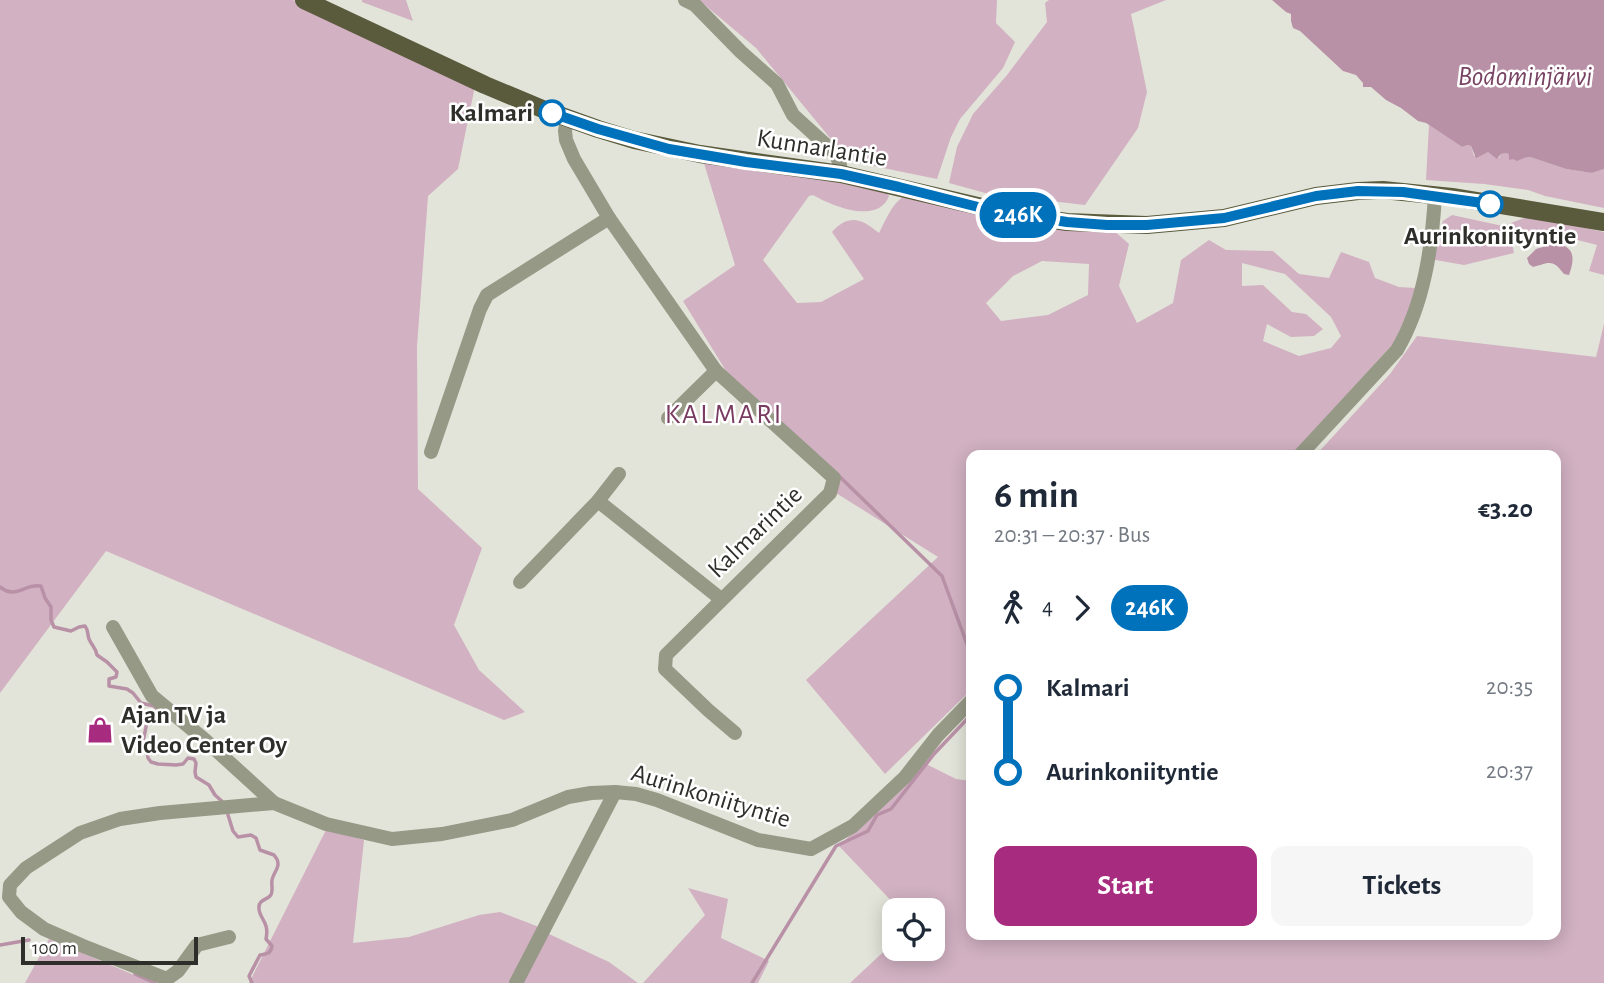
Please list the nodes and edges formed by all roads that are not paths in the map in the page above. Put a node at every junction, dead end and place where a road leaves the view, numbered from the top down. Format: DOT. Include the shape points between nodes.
graph roads {
  1 [pos="304,0"];
  2 [pos="685,0"];
  3 [pos="568,119"];
  4 [pos="841,174"];
  5 [pos="1435,195"];
  6 [pos="609,218"];
  7 [pos="1604,222"];
  8 [pos="716,372"];
  9 [pos="668,418"];
  10 [pos="1305,450"];
  11 [pos="431,452"];
  12 [pos="619,474"];
  13 [pos="598,501"];
  14 [pos="520,582"];
  15 [pos="721,599"];
  16 [pos="113,627"];
  17 [pos="966,706"];
  18 [pos="735,733"];
  19 [pos="615,792"];
  20 [pos="274,803"];
  21 [pos="229,937"];
  22 [pos="516,983"];
  1 -- 3 [label="main road, Kunnarlantie"];
  2 -- 4 [label="street" via="777,84 793,115 836,154"];
  3 -- 4 [label="main road, Kunnarlantie" via="669,149"];
  3 -- 6 [label="street, Kalmarintie" via="566,140"];
  4 -- 5 [label="main road, Kunnarlantie" via="1012,214 1107,225 1224,218 1336,193"];
  5 -- 7 [label="main road, Kunnarlantie"];
  5 -- 10 [label="street" via="1423,282 1406,335 1397,351"];
  6 -- 8 [label="street, Kalmarintie"];
  6 -- 11 [label="street" via="487,295"];
  8 -- 9 [label="street"];
  8 -- 15 [label="street, Kalmarintie" via="834,478 830,493"];
  12 -- 13 [label="street"];
  13 -- 14 [label="street"];
  13 -- 15 [label="street"];
  15 -- 18 [label="street, Kalmarintie" via="666,655 665,669"];
  16 -- 20 [label="street" via="152,696"];
  17 -- 19 [label="street, Aurinkoniityntie" via="905,777 853,826 811,849 758,840 657,800"];
  19 -- 20 [label="street, Aurinkoniityntie" via="568,797 512,820 392,839 326,824"];
  19 -- 22 [label="street"];
  20 -- 21 [label="street, Aurinkoniityntie" via="120,819 80,833 26,868 10,885 9,897 44,929 167,979 197,945"];
}
